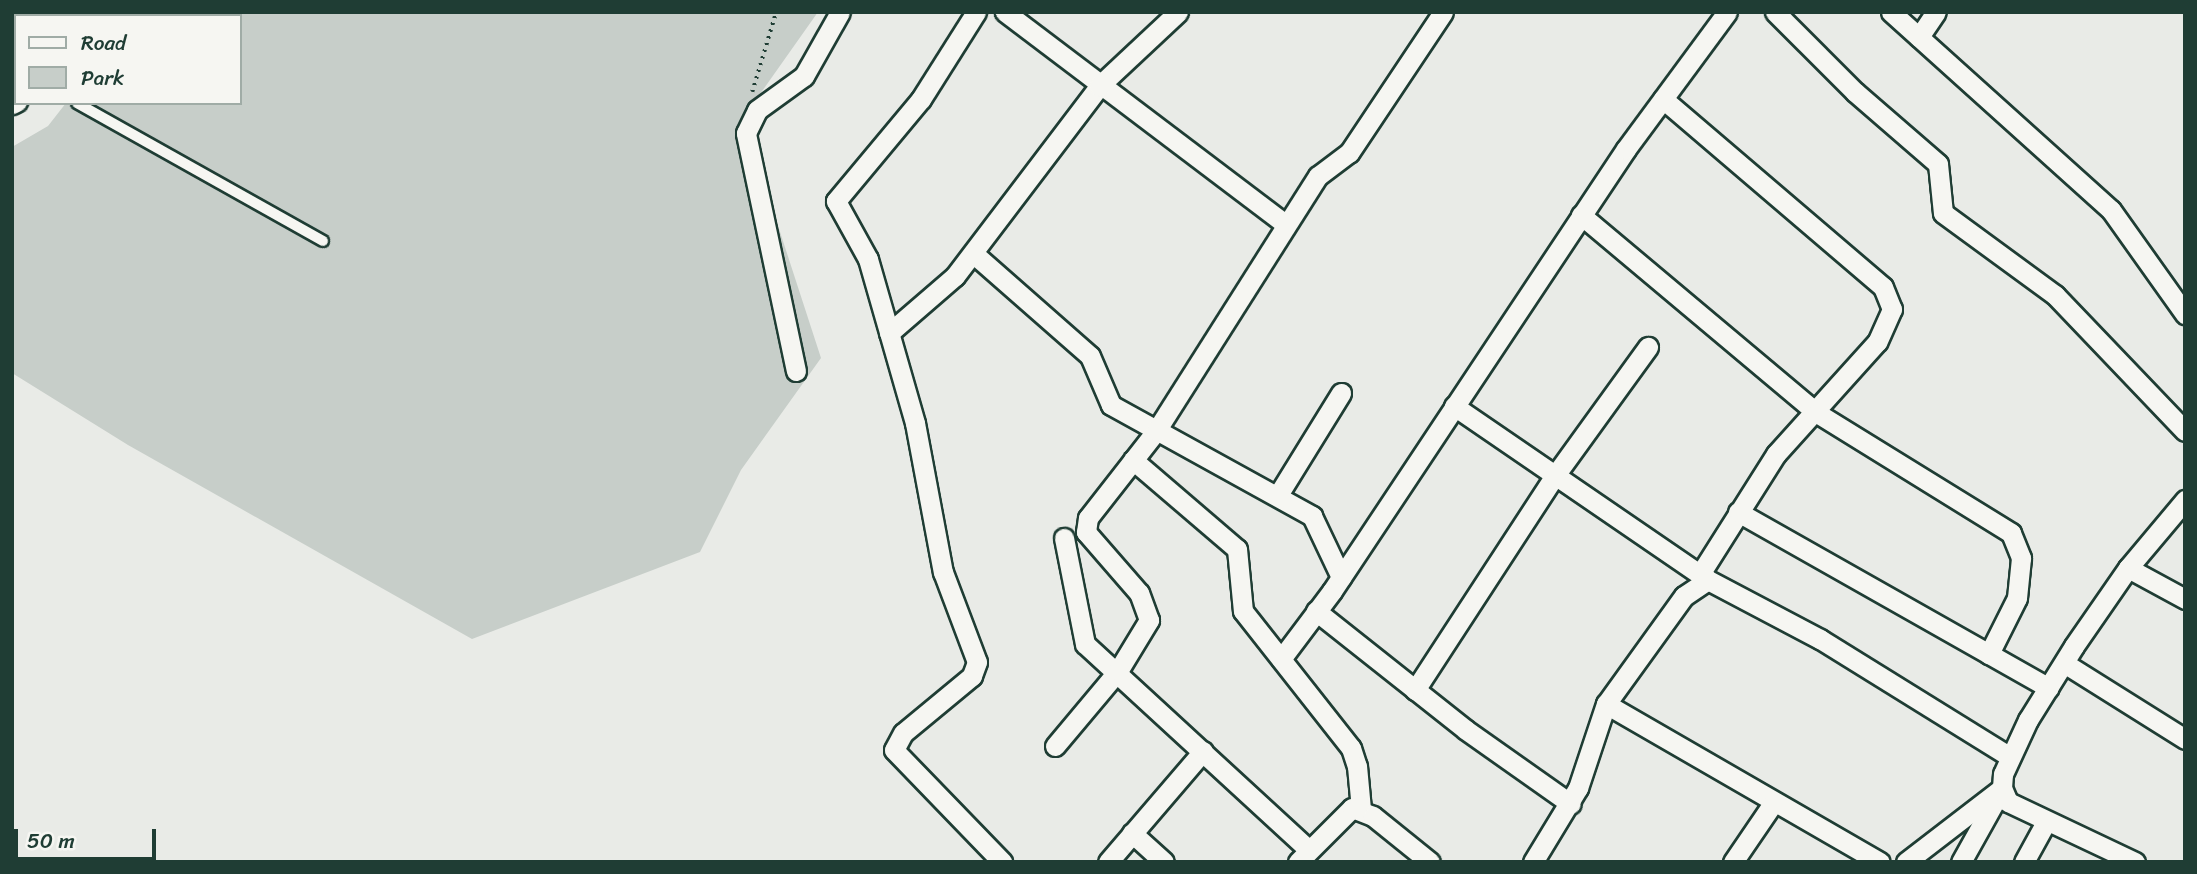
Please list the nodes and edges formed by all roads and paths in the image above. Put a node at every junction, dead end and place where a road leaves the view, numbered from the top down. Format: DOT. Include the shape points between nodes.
graph roads {
  1 [pos="776,12"];
  2 [pos="841,12"];
  3 [pos="976,12"];
  4 [pos="1005,12"];
  5 [pos="1178,12"];
  6 [pos="1443,12"];
  7 [pos="1727,12"];
  8 [pos="1775,12"];
  9 [pos="1891,12"];
  10 [pos="1936,12"];
  11 [pos="1919,37"];
  12 [pos="1099,86"];
  13 [pos="1663,99"];
  14 [pos="81,105"];
  15 [pos="748,122"];
  16 [pos="1581,215"];
  17 [pos="1285,225"];
  18 [pos="323,241"];
  19 [pos="974,254"];
  20 [pos="2185,314"];
  21 [pos="889,332"];
  22 [pos="1648,346"];
  23 [pos="796,371"];
  24 [pos="1341,393"];
  25 [pos="1454,406"];
  26 [pos="1817,413"];
  27 [pos="1156,431"];
  28 [pos="2185,431"];
  29 [pos="1133,460"];
  30 [pos="1556,474"];
  31 [pos="1278,495"];
  32 [pos="2185,500"];
  33 [pos="1738,512"];
  34 [pos="1064,538"];
  35 [pos="2128,568"];
  36 [pos="1341,577"];
  37 [pos="1704,577"];
  38 [pos="2185,599"];
  39 [pos="1317,611"];
  40 [pos="1989,654"];
  41 [pos="1281,659"];
  42 [pos="2064,663"];
  43 [pos="1118,671"];
  44 [pos="2049,688"];
  45 [pos="1415,690"];
  46 [pos="1606,704"];
  47 [pos="2185,739"];
  48 [pos="1055,746"];
  49 [pos="1203,751"];
  50 [pos="2009,756"];
  51 [pos="2002,789"];
  52 [pos="1774,803"];
  53 [pos="1570,804"];
  54 [pos="1361,809"];
  55 [pos="2046,822"];
  56 [pos="1132,833"];
  57 [pos="2101,855"];
  58 [pos="1303,856"];
  59 [pos="1002,862"];
  60 [pos="1108,862"];
  61 [pos="1164,862"];
  62 [pos="1430,862"];
  63 [pos="1533,862"];
  64 [pos="1733,862"];
  65 [pos="1880,862"];
  66 [pos="1906,862"];
  67 [pos="1961,862"];
  68 [pos="2024,862"];
  69 [pos="2135,862"];
  1 -- 15 [label="path" via="758,67"];
  2 -- 15 [label="street" via="804,76"];
  3 -- 21 [label="street" via="922,99 836,201 868,259"];
  4 -- 12 [label="street"];
  5 -- 12 [label="street"];
  6 -- 17 [label="street" via="1349,153 1318,176"];
  7 -- 13 [label="street"];
  8 -- 28 [label="street" via="1855,92 1938,164 1943,213 2055,295"];
  9 -- 11 [label="street"];
  10 -- 11 [label="street"];
  11 -- 20 [label="street" via="2111,210"];
  12 -- 17 [label="street"];
  12 -- 19 [label="street"];
  13 -- 16 [label="street"];
  13 -- 26 [label="street" via="1889,296 1892,309 1877,342"];
  14 -- 18 [label="lane"];
  15 -- 23 [label="street" via="746,146"];
  16 -- 25 [label="street"];
  16 -- 26 [label="street"];
  17 -- 27 [label="street"];
  19 -- 21 [label="street" via="934,296"];
  19 -- 27 [label="street" via="1090,356 1111,405"];
  21 -- 59 [label="street" via="915,423 943,572 978,666 903,733 894,750"];
  22 -- 30 [label="street"];
  24 -- 31 [label="street"];
  25 -- 30 [label="street"];
  25 -- 36 [label="street"];
  26 -- 33 [label="street" via="1791,434"];
  26 -- 40 [label="street" via="2011,533 2021,558 2017,598"];
  27 -- 29 [label="street"];
  27 -- 31 [label="street"];
  29 -- 41 [label="street" via="1237,549 1243,611"];
  29 -- 43 [label="street" via="1085,528 1149,612 1146,629"];
  30 -- 37 [label="street"];
  30 -- 45 [label="street"];
  31 -- 36 [label="street" via="1312,516"];
  32 -- 35 [label="street"];
  33 -- 37 [label="street"];
  33 -- 40 [label="street"];
  34 -- 43 [label="street" via="1082,638"];
  35 -- 38 [label="street"];
  35 -- 42 [label="street"];
  36 -- 39 [label="street"];
  37 -- 46 [label="street" via="1684,596"];
  37 -- 50 [label="street" via="1820,639"];
  39 -- 41 [label="street"];
  39 -- 45 [label="street"];
  40 -- 44 [label="street"];
  41 -- 54 [label="street" via="1351,748"];
  42 -- 44 [label="street"];
  42 -- 47 [label="street"];
  43 -- 48 [label="street"];
  43 -- 49 [label="street"];
  44 -- 50 [label="street"];
  45 -- 53 [label="street"];
  46 -- 52 [label="street"];
  46 -- 53 [label="street"];
  49 -- 56 [label="street"];
  49 -- 58 [label="street"];
  50 -- 51 [label="street"];
  51 -- 55 [label="street" via="2008,802"];
  51 -- 66 [label="street"];
  51 -- 67 [label="street"];
  52 -- 64 [label="street"];
  52 -- 65 [label="street"];
  53 -- 63 [label="street"];
  54 -- 58 [label="street" via="1352,808"];
  54 -- 62 [label="street"];
  55 -- 57 [label="street"];
  55 -- 68 [label="street"];
  56 -- 60 [label="street"];
  56 -- 61 [label="street"];
  57 -- 69 [label="street"];
}
